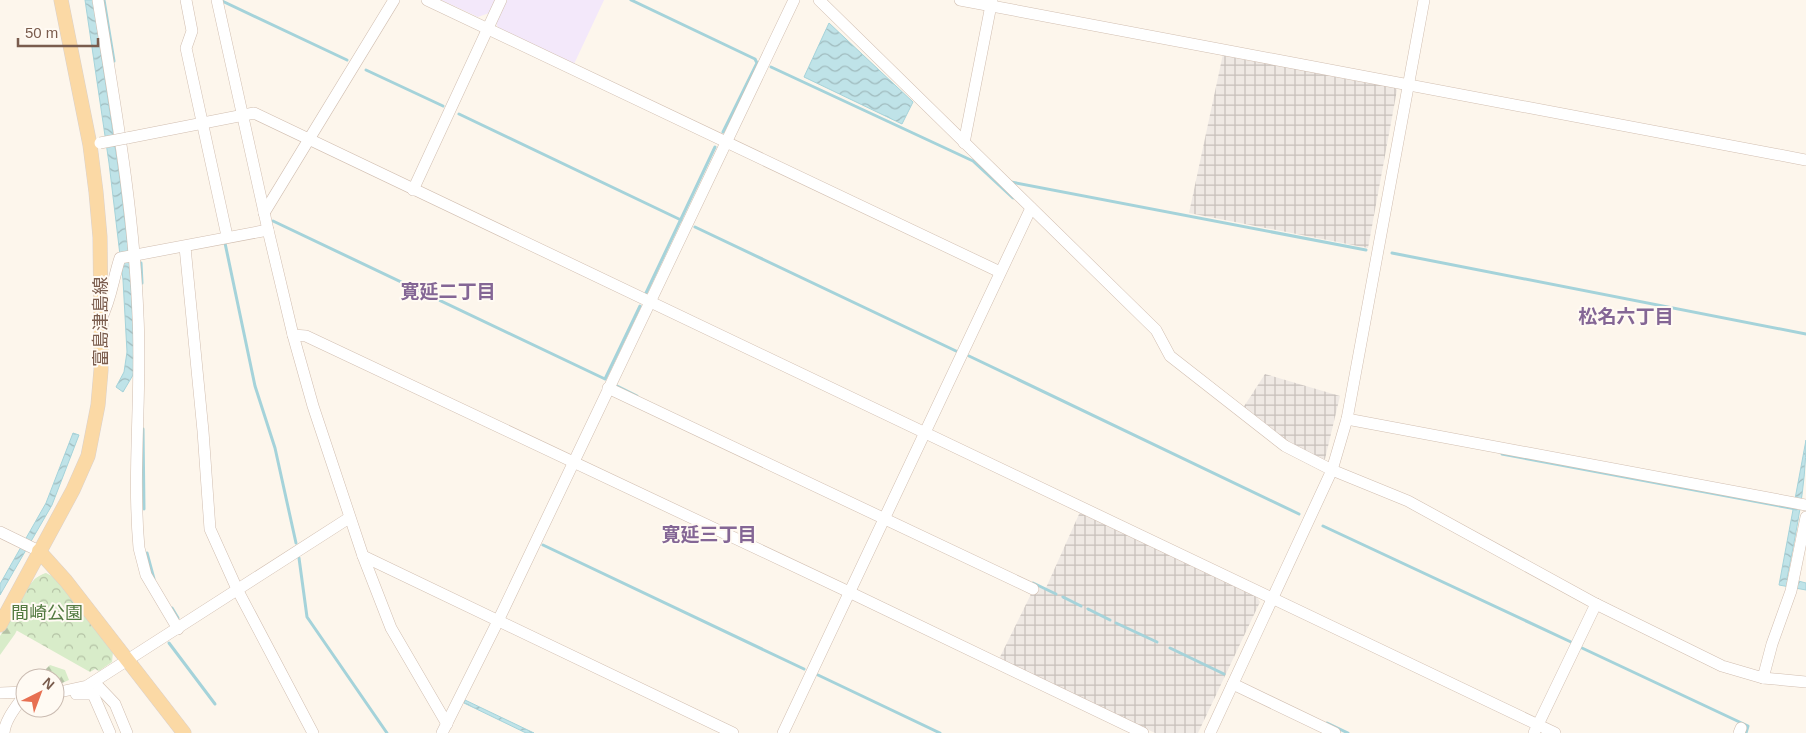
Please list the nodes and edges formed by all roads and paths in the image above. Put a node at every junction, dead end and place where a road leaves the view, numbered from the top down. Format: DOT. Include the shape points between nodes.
graph roads {
  1 [pos="61,0"];
  2 [pos="98,0"];
  3 [pos="186,0"];
  4 [pos="217,0"];
  5 [pos="394,0"];
  6 [pos="427,0"];
  7 [pos="501,0"];
  8 [pos="794,0"];
  9 [pos="819,0"];
  10 [pos="960,0"];
  11 [pos="1424,0"];
  12 [pos="991,3"];
  13 [pos="489,30"];
  14 [pos="1409,85"];
  15 [pos="242,117"];
  16 [pos="201,125"];
  17 [pos="309,138"];
  18 [pos="726,140"];
  19 [pos="964,143"];
  20 [pos="95,144"];
  21 [pos="1806,160"];
  22 [pos="414,190"];
  23 [pos="1031,208"];
  24 [pos="264,213"];
  25 [pos="268,230"];
  26 [pos="227,236"];
  27 [pos="185,247"];
  28 [pos="128,257"];
  29 [pos="1000,272"];
  30 [pos="649,302"];
  31 [pos="101,319"];
  32 [pos="292,336"];
  33 [pos="608,388"];
  34 [pos="1348,419"];
  35 [pos="924,433"];
  36 [pos="574,462"];
  37 [pos="1332,470"];
  38 [pos="1801,504"];
  39 [pos="1806,517"];
  40 [pos="349,518"];
  41 [pos="884,518"];
  42 [pos="0,532"];
  43 [pos="30,546"];
  44 [pos="363,556"];
  45 [pos="237,589"];
  46 [pos="1033,589"];
  47 [pos="849,592"];
  48 [pos="1273,599"];
  49 [pos="1596,604"];
  50 [pos="498,620"];
  51 [pos="0,624"];
  52 [pos="178,629"];
  53 [pos="128,662"];
  54 [pos="1763,678"];
  55 [pos="94,682"];
  56 [pos="1806,682"];
  57 [pos="1233,684"];
  58 [pos="65,692"];
  59 [pos="0,693"];
  60 [pos="15,694"];
  61 [pos="65,697"];
  62 [pos="15,707"];
  63 [pos="444,728"];
  64 [pos="1536,729"];
  65 [pos="4,733"];
  66 [pos="110,733"];
  67 [pos="127,733"];
  68 [pos="184,733"];
  69 [pos="313,733"];
  70 [pos="733,733"];
  71 [pos="782,733"];
  72 [pos="1143,733"];
  73 [pos="1210,733"];
  74 [pos="1335,733"];
  75 [pos="1555,733"];
  1 -- 20 [label="main road, 富島津島線"];
  2 -- 28 [label="street" via="120,132"];
  3 -- 16 [label="street" via="192,30 186,48"];
  4 -- 15 [label="street"];
  5 -- 17 [label="street"];
  6 -- 13 [label="street"];
  7 -- 13 [label="street"];
  8 -- 18 [label="street"];
  9 -- 19 [label="street"];
  10 -- 12 [label="street"];
  11 -- 14 [label="street"];
  12 -- 14 [label="street"];
  12 -- 19 [label="street"];
  13 -- 18 [label="street"];
  13 -- 22 [label="street"];
  14 -- 21 [label="street"];
  14 -- 34 [label="street"];
  15 -- 16 [label="street"];
  15 -- 17 [label="street" via="254,113"];
  15 -- 24 [label="street"];
  16 -- 20 [label="street, bridge"];
  16 -- 26 [label="street"];
  17 -- 22 [label="street"];
  17 -- 24 [label="street"];
  18 -- 29 [label="street"];
  18 -- 30 [label="street"];
  19 -- 23 [label="street"];
  20 -- 31 [label="main road, 富島津島線"];
  22 -- 30 [label="street"];
  23 -- 29 [label="street"];
  23 -- 37 [label="street" via="1156,330 1170,356 1285,446"];
  24 -- 25 [label="street"];
  25 -- 26 [label="street"];
  25 -- 32 [label="street"];
  26 -- 27 [label="street"];
  27 -- 28 [label="street"];
  27 -- 45 [label="street" via="210,529"];
  28 -- 31 [label="street" via="114,275 109,304"];
  28 -- 52 [label="street" via="138,318 139,548 146,575"];
  29 -- 35 [label="street"];
  30 -- 33 [label="street"];
  30 -- 35 [label="street"];
  31 -- 43 [label="main road, 富島津島線" via="98,405 88,456 73,490"];
  32 -- 36 [label="street" via="306,336"];
  32 -- 40 [label="street"];
  33 -- 36 [label="street"];
  33 -- 41 [label="street"];
  34 -- 37 [label="street"];
  34 -- 38 [label="street"];
  35 -- 41 [label="street"];
  35 -- 48 [label="street"];
  36 -- 47 [label="street"];
  36 -- 50 [label="street"];
  37 -- 48 [label="street"];
  37 -- 49 [label="street" via="1408,501"];
  39 -- 54 [label="street" via="1792,591"];
  40 -- 44 [label="street"];
  40 -- 45 [label="street"];
  41 -- 46 [label="street"];
  41 -- 47 [label="street"];
  42 -- 43 [label="street"];
  43 -- 51 [label="main road, 富島津島線"];
  43 -- 53 [label="main road" via="66,580"];
  44 -- 50 [label="street"];
  44 -- 63 [label="street" via="391,628"];
  45 -- 52 [label="street"];
  45 -- 69 [label="street"];
  47 -- 71 [label="street"];
  47 -- 72 [label="street"];
  48 -- 57 [label="street"];
  48 -- 64 [label="street"];
  49 -- 54 [label="street" via="1722,666"];
  49 -- 64 [label="street"];
  50 -- 63 [label="street"];
  50 -- 70 [label="street"];
  52 -- 53 [label="street"];
  53 -- 55 [label="street"];
  53 -- 68 [label="main road"];
  54 -- 56 [label="street"];
  55 -- 58 [label="street"];
  55 -- 67 [label="street" via="115,704"];
  57 -- 73 [label="street"];
  57 -- 74 [label="street"];
  59 -- 60 [label="street"];
  61 -- 66 [label="street" via="93,694"];
  62 -- 65 [label="street"];
  64 -- 75 [label="street"];
}
